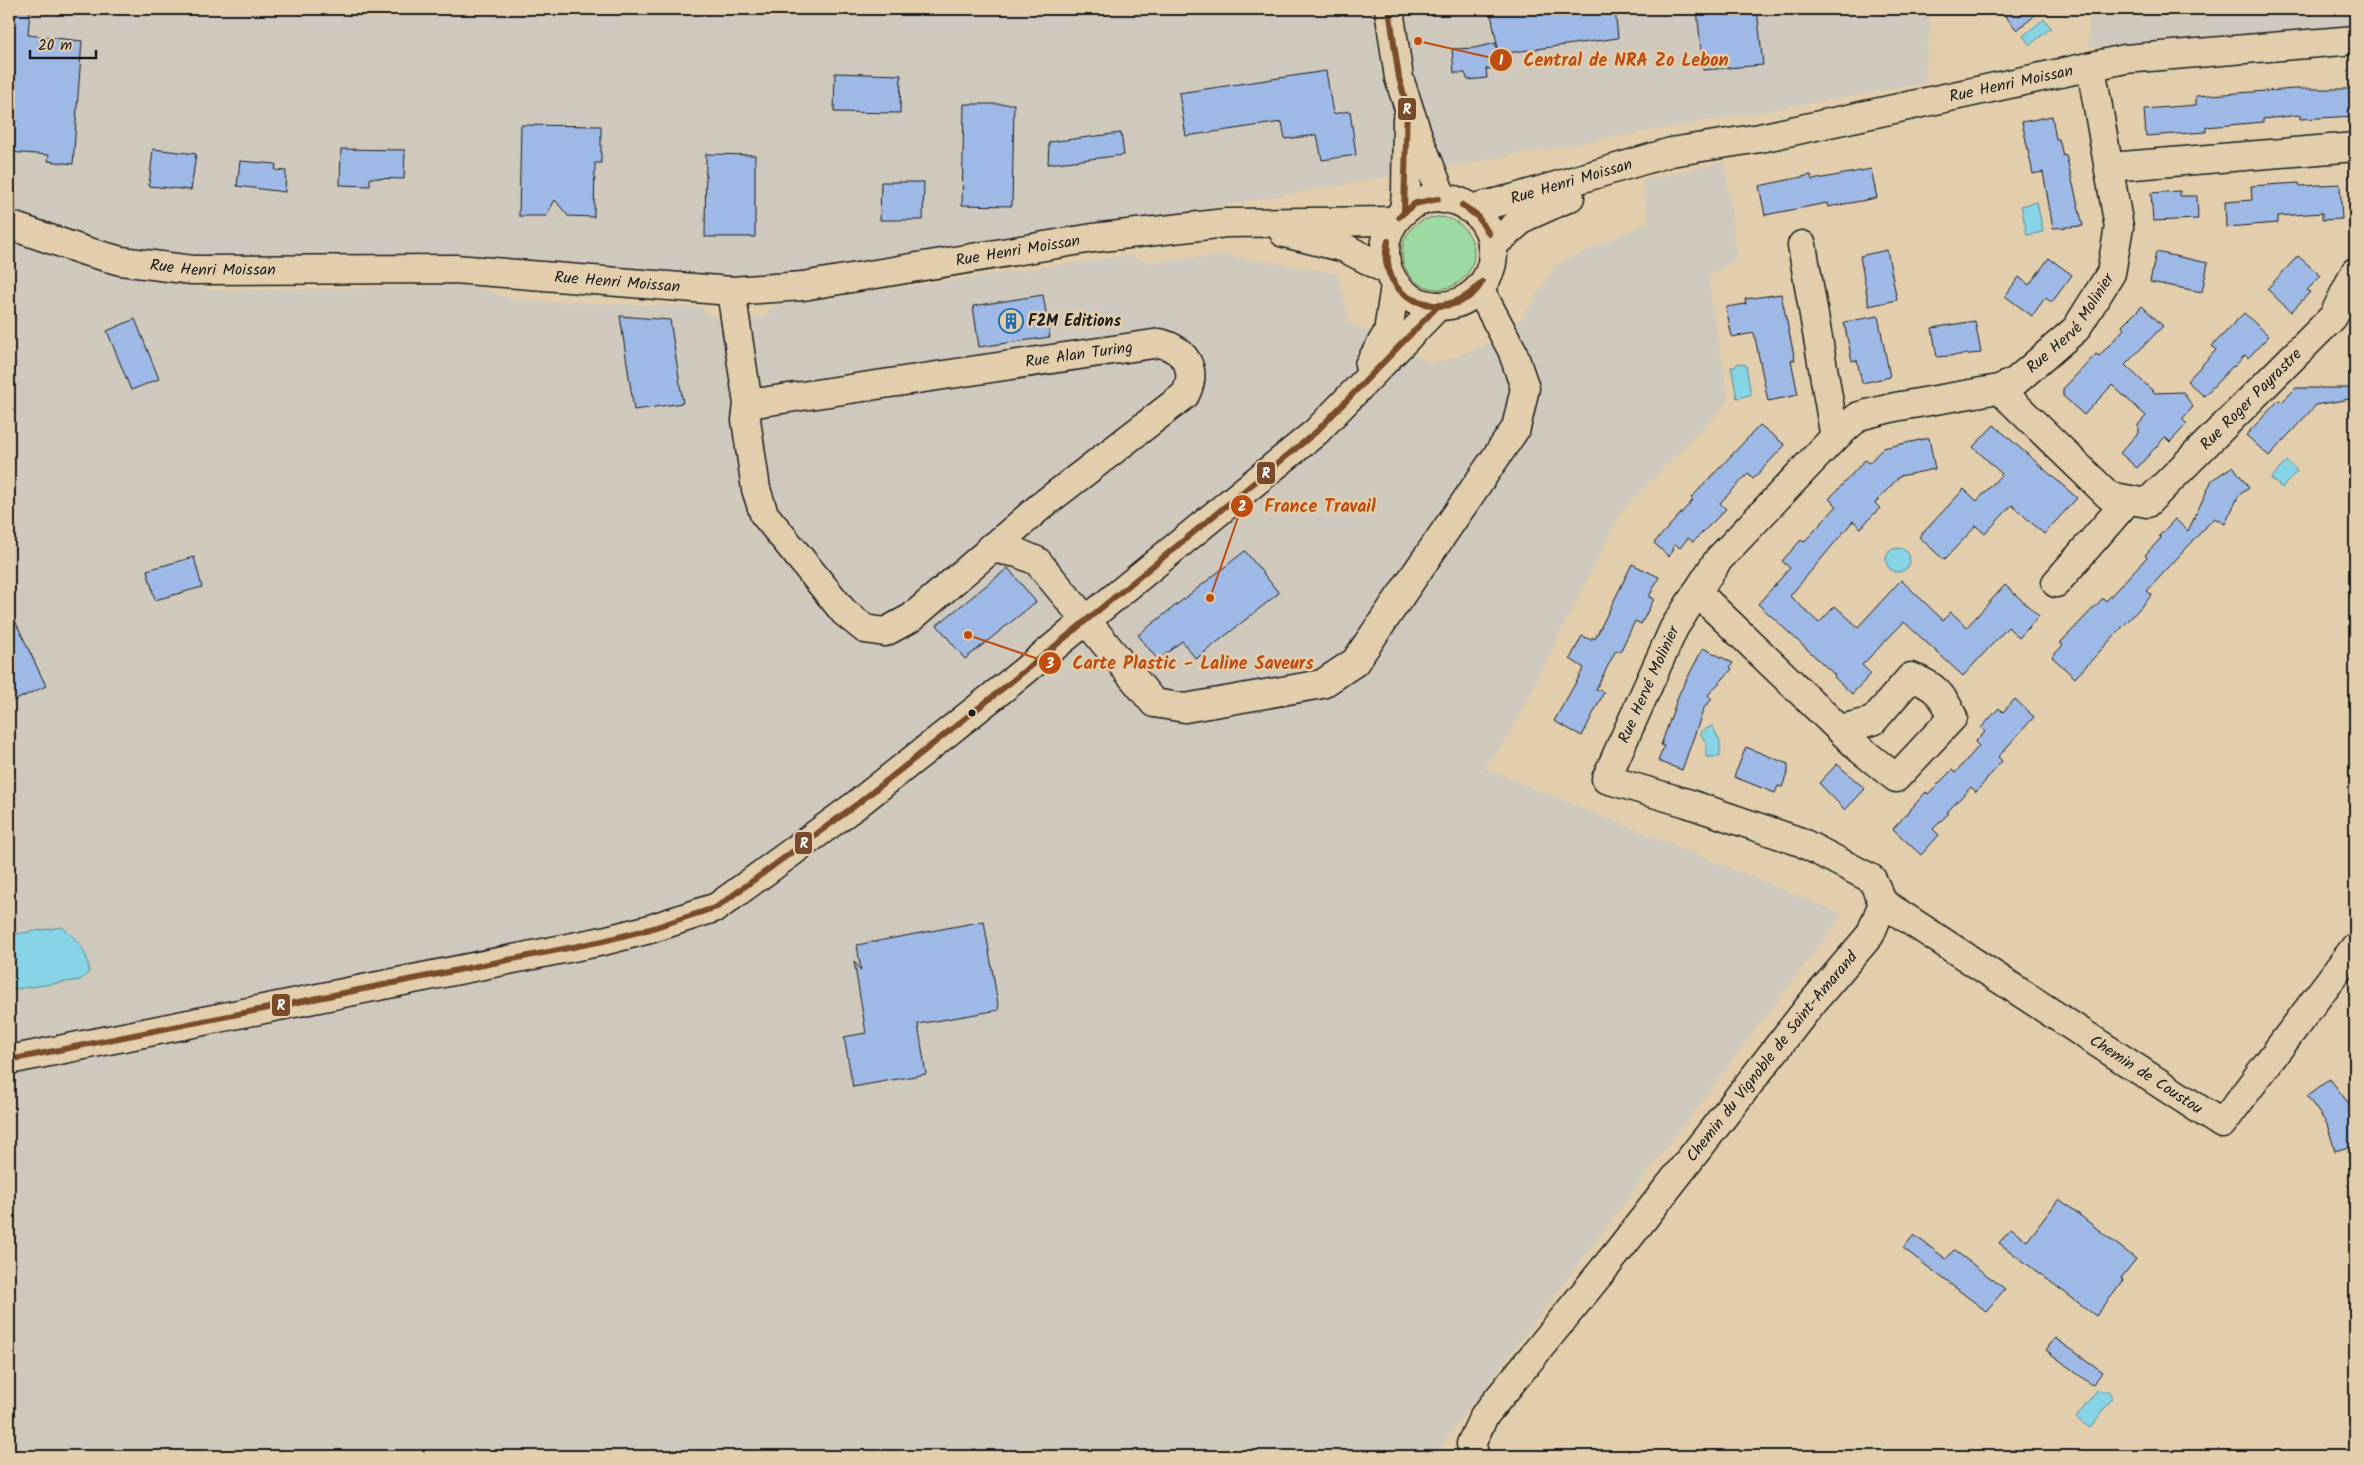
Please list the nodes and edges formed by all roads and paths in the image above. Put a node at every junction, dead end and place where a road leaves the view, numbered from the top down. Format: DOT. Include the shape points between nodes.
graph roads {
  1 [pos="1389,9"];
  2 [pos="2355,40"];
  3 [pos="2091,67"];
  4 [pos="1407,106"];
  5 [pos="2355,148"];
  6 [pos="1671,152"];
  7 [pos="2110,168"];
  8 [pos="1443,199"];
  9 [pos="1470,209"];
  10 [pos="1399,216"];
  11 [pos="1226,223"];
  12 [pos="9,225"];
  13 [pos="1802,245"];
  14 [pos="1492,246"];
  15 [pos="2355,272"];
  16 [pos="1391,277"];
  17 [pos="1479,288"];
  18 [pos="731,291"];
  19 [pos="1438,306"];
  20 [pos="1999,389"];
  21 [pos="1350,399"];
  22 [pos="748,404"];
  23 [pos="1835,438"];
  24 [pos="2128,500"];
  25 [pos="1041,506"];
  26 [pos="990,548"];
  27 [pos="1037,561"];
  28 [pos="2056,583"];
  29 [pos="1697,592"];
  30 [pos="1086,620"];
  31 [pos="1840,729"];
  32 [pos="1883,904"];
  33 [pos="2355,946"];
  34 [pos="9,1060"];
  35 [pos="1475,1456"];
  1 -- 4 [label="street" via="1399,78"];
  2 -- 3 [label="street, Rue Henri Moissan" via="2125,59"];
  3 -- 6 [label="street, Rue Henri Moissan" via="1760,138"];
  3 -- 7 [label="street, Rue Hervé Molinier"];
  4 -- 8 [label="street"];
  4 -- 10 [label="street" via="1406,192"];
  5 -- 7 [label="street"];
  6 -- 9 [label="street, Rue Henri Moissan"];
  6 -- 14 [label="street, Rue Henri Moissan" via="1525,217"];
  7 -- 20 [label="street, Rue Hervé Molinier" via="2119,227 2111,273 2076,329 2016,381"];
  8 -- 9 [label="street"];
  8 -- 10 [label="street" via="1416,203"];
  9 -- 14 [label="street" via="1481,219"];
  10 -- 11 [label="street, Rue Henri Moissan"];
  10 -- 16 [label="street" via="1387,236 1384,253"];
  11 -- 16 [label="street, Rue Henri Moissan" via="1301,236 1345,248"];
  11 -- 18 [label="street, Rue Henri Moissan" via="1093,238 803,286"];
  12 -- 18 [label="street, Rue Henri Moissan" via="121,261 192,270 455,269"];
  13 -- 23 [label="street"];
  14 -- 17 [label="street" via="1492,261"];
  15 -- 24 [label="street, Rue Roger Payrastre" via="2333,317 2147,503"];
  16 -- 19 [label="street" via="1407,296 1422,304"];
  16 -- 21 [label="street" via="1388,332"];
  17 -- 19 [label="street" via="1460,301"];
  17 -- 30 [label="street" via="1512,350 1525,388 1516,428 1355,662 1322,684 1186,708 1154,703"];
  18 -- 22 [label="street, Rue Alan Turing"];
  19 -- 21 [label="street"];
  20 -- 23 [label="street, Rue Hervé Molinier" via="1859,416"];
  20 -- 24 [label="street, Rue Roger Payrastre" via="2109,496"];
  21 -- 30 [label="street" via="1316,432"];
  22 -- 25 [label="street, Rue Alan Turing" via="1160,343 1182,353 1191,374 1185,396"];
  22 -- 26 [label="street, Rue Alan Turing" via="746,420 756,488 764,514 844,612 865,629 885,632 911,618"];
  23 -- 29 [label="street, Rue Hervé Molinier" via="1718,560"];
  24 -- 28 [label="street"];
  25 -- 26 [label="street, Rue Alan Turing"];
  25 -- 27 [label="street" via="1035,537"];
  26 -- 27 [label="street" via="1018,553"];
  27 -- 30 [label="street"];
  29 -- 31 [label="street"];
  29 -- 32 [label="street, Rue Hervé Molinier" via="1674,628 1606,779 1802,842 1872,879"];
  30 -- 34 [label="street" via="856,805 717,907 604,942"];
  32 -- 33 [label="street, Chemin de Coustou" via="2222,1124"];
  32 -- 35 [label="street, Chemin du Vignoble de Saint-Amarand" via="1870,936 1812,1003 1616,1254 1484,1416 1472,1444"];
}
